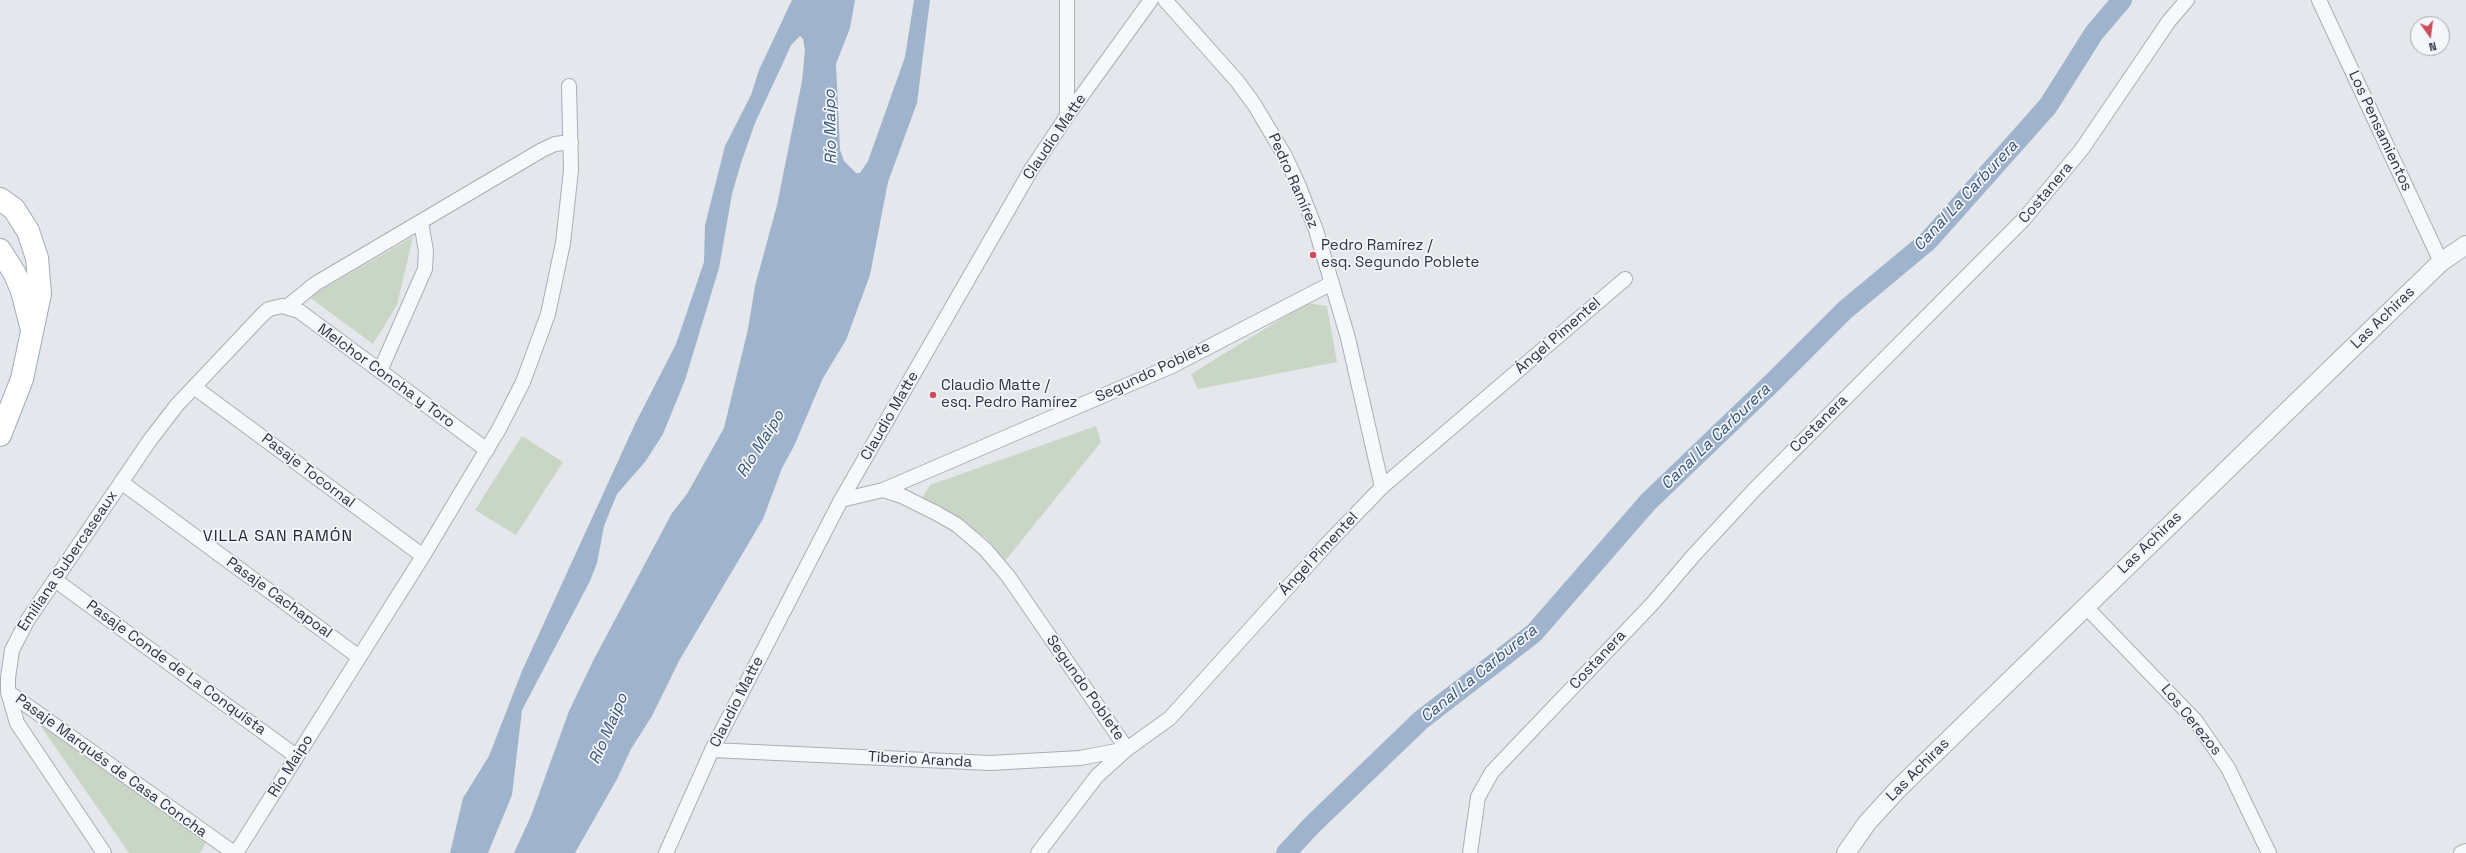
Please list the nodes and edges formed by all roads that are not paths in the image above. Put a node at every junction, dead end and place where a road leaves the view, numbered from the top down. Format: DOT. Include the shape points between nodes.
graph roads {
  1 [pos="1067,0"];
  2 [pos="1151,0"];
  3 [pos="1165,0"];
  4 [pos="2187,0"];
  5 [pos="2319,0"];
  6 [pos="569,86"];
  7 [pos="1067,116"];
  8 [pos="571,142"];
  9 [pos="0,199"];
  10 [pos="421,222"];
  11 [pos="2466,245"];
  12 [pos="0,250"];
  13 [pos="2441,262"];
  14 [pos="1625,279"];
  15 [pos="1332,282"];
  16 [pos="285,306"];
  17 [pos="31,331"];
  18 [pos="380,371"];
  19 [pos="194,387"];
  20 [pos="0,435"];
  21 [pos="487,450"];
  22 [pos="121,482"];
  23 [pos="1382,487"];
  24 [pos="883,490"];
  25 [pos="841,500"];
  26 [pos="422,556"];
  27 [pos="55,580"];
  28 [pos="2085,606"];
  29 [pos="359,657"];
  30 [pos="8,692"];
  31 [pos="1127,749"];
  32 [pos="712,750"];
  33 [pos="296,756"];
  34 [pos="2466,851"];
  35 [pos="104,853"];
  36 [pos="235,853"];
  37 [pos="666,853"];
  38 [pos="1038,853"];
  39 [pos="1470,853"];
  40 [pos="1846,853"];
  41 [pos="2269,853"];
  42 [pos="2461,853"];
  1 -- 7 [label="street"];
  2 -- 7 [label="street, Claudio Matte"];
  3 -- 15 [label="street, Pedro Ramírez" via="1237,81 1270,129 1300,190"];
  4 -- 39 [label="street, Costanera" via="2169,21 2082,149 2024,219 1754,490 1654,603 1492,772 1478,797"];
  5 -- 13 [label="street, Los Pensamientos"];
  6 -- 8 [label="street, Río Maipo"];
  7 -- 25 [label="street, Claudio Matte" via="1031,170"];
  8 -- 10 [label="street, Emiliana Subercaseaux" via="548,147"];
  8 -- 21 [label="street, Río Maipo" via="563,243 548,314 523,382"];
  9 -- 17 [label="main road" via="21,218 37,258 40,294"];
  10 -- 16 [label="street, Emiliana Subercaseaux" via="315,284"];
  10 -- 18 [label="street" via="426,251 425,269"];
  11 -- 13 [label="street, Las Achiras"];
  12 -- 17 [label="main road" via="22,291"];
  13 -- 28 [label="street, Las Achiras"];
  14 -- 23 [label="street, Ángel Pimentel"];
  15 -- 23 [label="street, Pedro Ramírez" via="1348,338"];
  15 -- 24 [label="street, Segundo Poblete" via="1172,366"];
  16 -- 18 [label="street, Melchor Concha y Toro" via="298,311"];
  16 -- 19 [label="street, Emiliana Subercaseaux" via="269,309 263,314"];
  17 -- 20 [label="main road" via="22,379"];
  18 -- 21 [label="street, Melchor Concha y Toro"];
  19 -- 22 [label="street, Emiliana Subercaseaux" via="162,424"];
  19 -- 26 [label="street, Pasaje Tocornal"];
  21 -- 26 [label="street, Río Maipo"];
  22 -- 27 [label="street, Emiliana Subercaseaux"];
  22 -- 29 [label="street, Pasaje Cachapoal"];
  23 -- 31 [label="street, Ángel Pimentel" via="1327,544 1181,707 1158,728"];
  24 -- 25 [label="street, Segundo Poblete"];
  24 -- 31 [label="street, Segundo Poblete" via="902,496 938,514 957,525 985,549 1008,576"];
  25 -- 32 [label="street, Claudio Matte"];
  26 -- 29 [label="street, Río Maipo"];
  27 -- 30 [label="street, Emiliana Subercaseaux" via="18,635 9,664"];
  27 -- 33 [label="street, Pasaje Conde de La Conquista"];
  28 -- 40 [label="street, Las Achiras" via="1882,806"];
  28 -- 41 [label="street, Los Cerezos" via="2173,695 2199,726 2228,768"];
  29 -- 33 [label="street, Río Maipo"];
  30 -- 35 [label="street, Emiliana Subercaseaux" via="25,738"];
  30 -- 36 [label="street, Pasaje Marqués de Casa Concha"];
  31 -- 32 [label="street, Tiberio Aranda" via="1080,758 990,763"];
  31 -- 38 [label="street, Ángel Pimentel" via="1097,776"];
  32 -- 37 [label="street, Claudio Matte"];
  33 -- 36 [label="street, Río Maipo"];
  34 -- 42 [label="street"];
}
